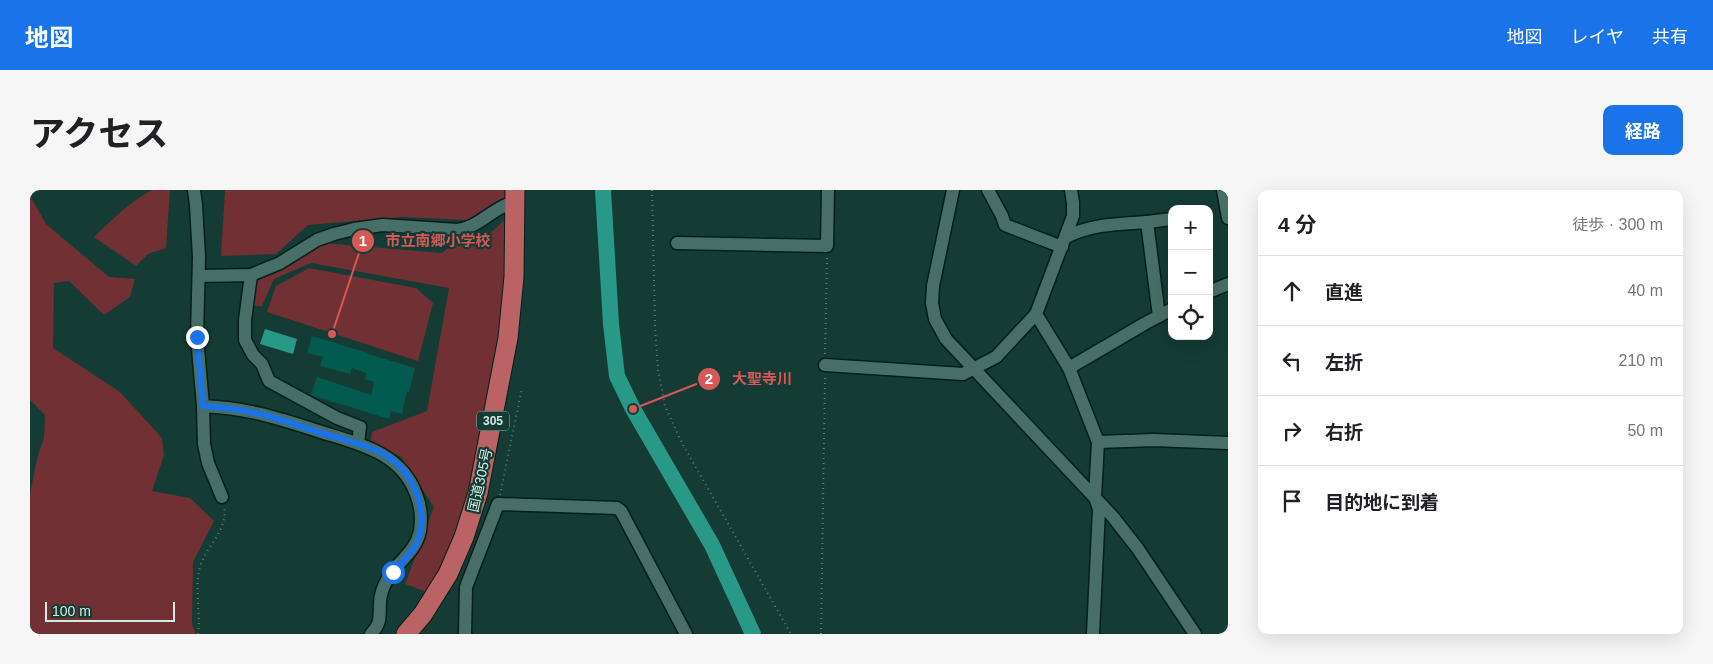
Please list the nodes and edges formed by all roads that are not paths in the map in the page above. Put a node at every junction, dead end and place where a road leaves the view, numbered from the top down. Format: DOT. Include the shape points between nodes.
graph roads {
  1 [pos="194,190"];
  2 [pos="828,190"];
  3 [pos="952,190"];
  4 [pos="988,190"];
  5 [pos="1071,190"];
  6 [pos="1223,190"];
  7 [pos="515,198"];
  8 [pos="1228,218"];
  9 [pos="1168,219"];
  10 [pos="1147,222"];
  11 [pos="1064,242"];
  12 [pos="677,243"];
  13 [pos="251,275"];
  14 [pos="199,276"];
  15 [pos="1228,284"];
  16 [pos="1213,290"];
  17 [pos="1168,312"];
  18 [pos="1036,314"];
  19 [pos="1158,316"];
  20 [pos="825,365"];
  21 [pos="1069,368"];
  22 [pos="973,369"];
  23 [pos="203,406"];
  24 [pos="1098,442"];
  25 [pos="1228,443"];
  26 [pos="358,444"];
  27 [pos="222,497"];
  28 [pos="1096,497"];
  29 [pos="370,634"];
  30 [pos="406,634"];
  31 [pos="465,634"];
  32 [pos="686,634"];
  33 [pos="1093,634"];
  34 [pos="1195,634"];
  1 -- 14 [label="street"];
  2 -- 12 [label="street" via="827,246"];
  3 -- 22 [label="street" via="932,303 935,319 946,339"];
  4 -- 11 [label="street" via="1005,225"];
  5 -- 11 [label="street" via="1072,216"];
  6 -- 8 [label="street"];
  7 -- 13 [label="street" via="465,230 383,225 334,234"];
  7 -- 30 [label="highway, 国道305号 / 305" via="514,277 508,338 478,493 448,574 424,614"];
  9 -- 10 [label="street"];
  10 -- 11 [label="street" via="1081,229"];
  10 -- 19 [label="street"];
  11 -- 18 [label="street"];
  13 -- 14 [label="street"];
  13 -- 26 [label="street" via="245,340 262,364 269,381 360,427"];
  14 -- 23 [label="street" via="197,337"];
  15 -- 16 [label="street"];
  17 -- 19 [label="street"];
  18 -- 21 [label="street"];
  18 -- 22 [label="street" via="996,356"];
  19 -- 21 [label="street"];
  20 -- 22 [label="street" via="963,374"];
  21 -- 24 [label="street"];
  22 -- 28 [label="street"];
  23 -- 26 [label="street" via="255,412"];
  23 -- 27 [label="street" via="204,444"];
  24 -- 25 [label="street"];
  24 -- 28 [label="street"];
  26 -- 29 [label="street" via="381,453 399,466 414,487 421,506 416,543 389,576 380,601 380,619"];
  28 -- 33 [label="street" via="1099,508"];
  28 -- 34 [label="street" via="1138,549"];
  31 -- 32 [label="street" via="466,587 498,504 617,508"];
}
